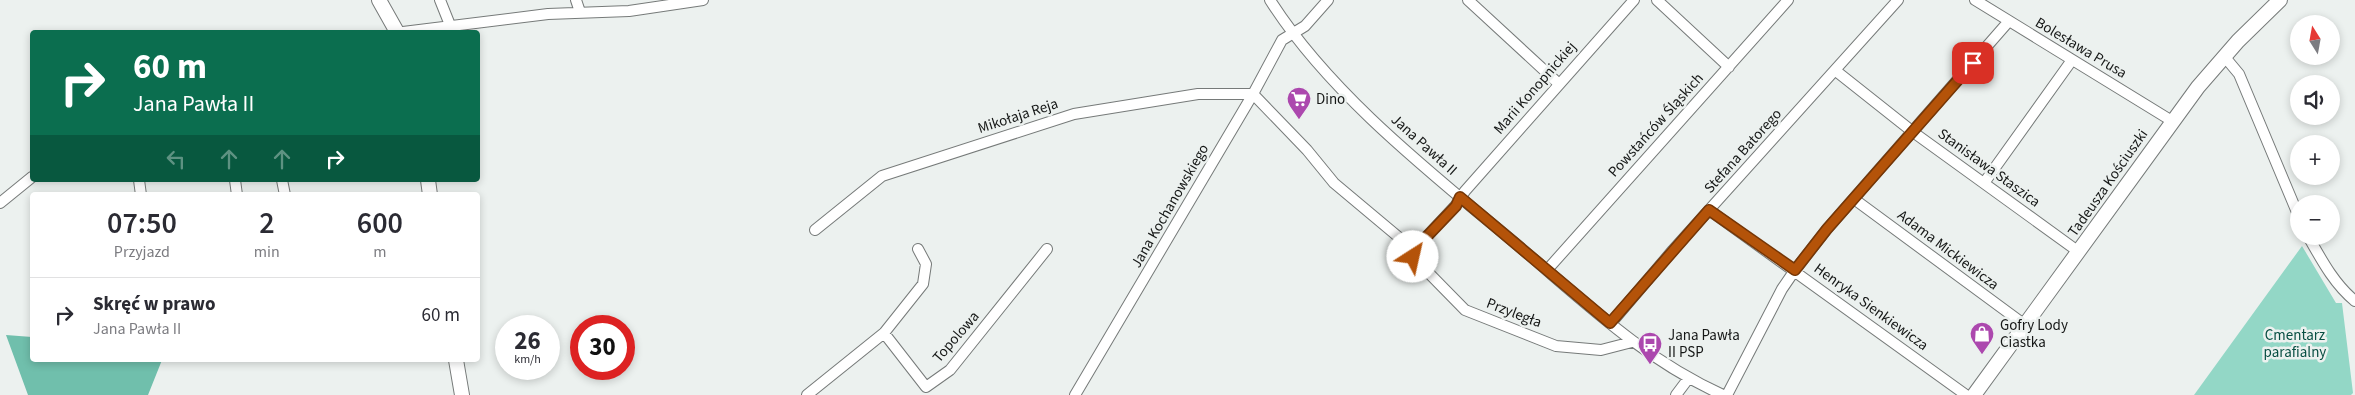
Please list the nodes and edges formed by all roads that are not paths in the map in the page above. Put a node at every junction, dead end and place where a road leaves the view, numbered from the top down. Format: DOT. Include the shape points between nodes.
graph roads {
  1 [pos="379,0"];
  2 [pos="440,0"];
  3 [pos="576,0"];
  4 [pos="703,0"];
  5 [pos="1270,0"];
  6 [pos="1328,0"];
  7 [pos="1634,0"];
  8 [pos="1657,0"];
  9 [pos="1788,0"];
  10 [pos="1898,0"];
  11 [pos="1975,0"];
  12 [pos="2280,0"];
  13 [pos="1473,2"];
  14 [pos="580,12"];
  15 [pos="2009,21"];
  16 [pos="450,25"];
  17 [pos="396,30"];
  18 [pos="416,30"];
  19 [pos="1292,34"];
  20 [pos="2224,56"];
  21 [pos="2072,60"];
  22 [pos="1729,67"];
  23 [pos="1836,71"];
  24 [pos="1560,84"];
  25 [pos="1253,94"];
  26 [pos="2172,121"];
  27 [pos="1913,132"];
  28 [pos="30,180"];
  29 [pos="1984,183"];
  30 [pos="2290,196"];
  31 [pos="1460,197"];
  32 [pos="1854,199"];
  33 [pos="0,203"];
  34 [pos="1709,210"];
  35 [pos="815,230"];
  36 [pos="2314,245"];
  37 [pos="918,249"];
  38 [pos="1047,249"];
  39 [pos="1414,250"];
  40 [pos="2079,252"];
  41 [pos="1547,270"];
  42 [pos="1795,270"];
  43 [pos="2355,300"];
  44 [pos="1610,323"];
  45 [pos="2025,325"];
  46 [pos="884,333"];
  47 [pos="1632,342"];
  48 [pos="456,362"];
  49 [pos="1688,379"];
  50 [pos="462,395"];
  51 [pos="807,395"];
  52 [pos="1075,395"];
  53 [pos="1676,395"];
  54 [pos="1725,395"];
  55 [pos="1966,395"];
  56 [pos="1974,395"];
  1 -- 17 [label="main road"];
  2 -- 16 [label="street"];
  3 -- 14 [label="street"];
  4 -- 14 [label="street" via="629,11"];
  5 -- 19 [label="street, Jana Pawła II"];
  6 -- 19 [label="street, Jana Kochanowskiego" via="1305,26"];
  7 -- 24 [label="street, Marii Konopnickiej"];
  8 -- 22 [label="street"];
  9 -- 22 [label="street, Powstańców Śląskich"];
  10 -- 23 [label="street, Stefana Batorego"];
  11 -- 15 [label="street, Bolesława Prusa"];
  12 -- 20 [label="main road, Tadeusza Kościuszki"];
  13 -- 24 [label="street"];
  14 -- 16 [label="street"];
  15 -- 21 [label="street, Bolesława Prusa"];
  15 -- 27 [label="street"];
  16 -- 18 [label="street"];
  19 -- 25 [label="street, Jana Kochanowskiego" via="1282,40"];
  19 -- 31 [label="street, Jana Pawła II" via="1370,117"];
  20 -- 26 [label="main road, Tadeusza Kościuszki"];
  20 -- 30 [label="street" via="2239,74"];
  21 -- 26 [label="street, Bolesława Prusa"];
  21 -- 29 [label="street"];
  22 -- 41 [label="street, Powstańców Śląskich"];
  23 -- 27 [label="street, Stanisława Staszica"];
  23 -- 34 [label="street, Stefana Batorego"];
  24 -- 31 [label="street, Marii Konopnickiej"];
  25 -- 35 [label="street, Mikołaja Reja" via="1198,94 1074,114 882,176"];
  25 -- 39 [label="street, Przyległa" via="1308,150 1334,183"];
  25 -- 52 [label="street, Jana Kochanowskiego"];
  26 -- 40 [label="main road, Tadeusza Kościuszki"];
  27 -- 29 [label="street, Stanisława Staszica"];
  27 -- 32 [label="street"];
  28 -- 33 [label="street"];
  29 -- 40 [label="street, Stanisława Staszica"];
  31 -- 39 [label="street" via="1456,206"];
  31 -- 41 [label="street, Jana Pawła II"];
  32 -- 42 [label="street"];
  32 -- 45 [label="street, Adama Mickiewicza"];
  34 -- 42 [label="street, Henryka Sienkiewicza"];
  34 -- 44 [label="street, Stefana Batorego"];
  36 -- 43 [label="street" via="2339,285"];
  37 -- 46 [label="street" via="926,264 923,284"];
  38 -- 46 [label="street, Topolowa" via="950,370 926,387"];
  39 -- 47 [label="street, Przyległa" via="1413,257 1465,310 1556,346 1601,350"];
  40 -- 45 [label="main road, Tadeusza Kościuszki"];
  41 -- 44 [label="street, Jana Pawła II"];
  42 -- 54 [label="street"];
  42 -- 55 [label="street, Henryka Sienkiewicza"];
  44 -- 47 [label="street, Jana Pawła II"];
  45 -- 56 [label="main road, Tadeusza Kościuszki"];
  46 -- 51 [label="street"];
  47 -- 49 [label="street, Jana Pawła II"];
  48 -- 50 [label="main road"];
  49 -- 53 [label="street"];
  49 -- 54 [label="street, Jana Pawła II"];
}
